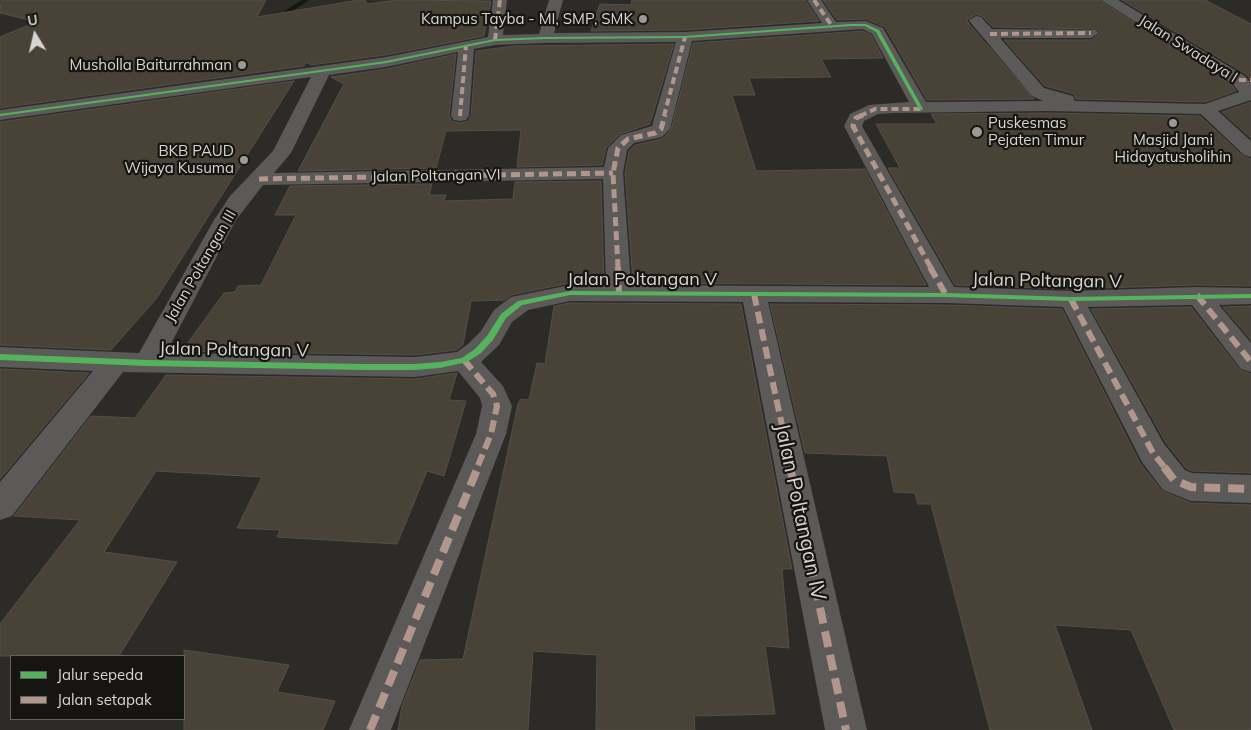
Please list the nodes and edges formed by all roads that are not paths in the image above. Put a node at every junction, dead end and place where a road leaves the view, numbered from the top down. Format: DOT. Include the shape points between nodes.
graph roads {
  1 [pos="500,0"];
  2 [pos="556,0"];
  3 [pos="814,0"];
  4 [pos="1108,0"];
  5 [pos="976,20"];
  6 [pos="832,26"];
  7 [pos="1090,33"];
  8 [pos="990,34"];
  9 [pos="685,37"];
  10 [pos="545,38"];
  11 [pos="495,40"];
  12 [pos="466,46"];
  13 [pos="323,71"];
  14 [pos="1245,80"];
  15 [pos="1163,108"];
  16 [pos="921,109"];
  17 [pos="1206,109"];
  18 [pos="0,115"];
  19 [pos="460,116"];
  20 [pos="1251,151"];
  21 [pos="613,173"];
  22 [pos="259,179"];
  23 [pos="618,293"];
  24 [pos="754,294"];
  25 [pos="946,295"];
  26 [pos="1197,295"];
  27 [pos="1251,296"];
  28 [pos="1071,299"];
  29 [pos="0,358"];
  30 [pos="464,360"];
  31 [pos="116,362"];
  32 [pos="1251,362"];
  33 [pos="146,364"];
  34 [pos="1251,490"];
  35 [pos="0,506"];
  36 [pos="370,730"];
  37 [pos="846,730"];
  1 -- 11 [label="street"];
  2 -- 10 [label="street"];
  3 -- 6 [label="street"];
  4 -- 14 [label="street, Jalan Swadaya I"];
  5 -- 8 [label="street"];
  6 -- 9 [label="street"];
  6 -- 16 [label="street" via="866,25 878,31"];
  7 -- 8 [label="street"];
  8 -- 15 [label="street" via="1038,92 1049,97 1064,100 1145,99"];
  9 -- 10 [label="street"];
  9 -- 21 [label="street" via="661,129 623,142 618,148"];
  10 -- 11 [label="street"];
  11 -- 12 [label="street"];
  12 -- 13 [label="street"];
  12 -- 19 [label="street"];
  13 -- 18 [label="street"];
  13 -- 22 [label="street, Jalan Poltangan III" via="281,153"];
  14 -- 17 [label="street, Jalan Swadaya I" via="1248,95"];
  15 -- 16 [label="street"];
  15 -- 17 [label="street"];
  16 -- 25 [label="street" via="875,109 856,118 853,126"];
  17 -- 20 [label="street"];
  21 -- 22 [label="street, Jalan Poltangan VI"];
  21 -- 23 [label="street"];
  22 -- 33 [label="street, Jalan Poltangan III" via="225,220"];
  23 -- 24 [label="street, Jalan Poltangan V"];
  23 -- 30 [label="street, Jalan Poltangan V" via="570,293 520,303 502,316 490,338"];
  24 -- 25 [label="street, Jalan Poltangan V"];
  24 -- 37 [label="street, Jalan Poltangan IV"];
  25 -- 28 [label="street, Jalan Poltangan V"];
  26 -- 27 [label="street, Jalan Poltangan V"];
  26 -- 28 [label="street, Jalan Poltangan V"];
  26 -- 32 [label="street"];
  28 -- 34 [label="street" via="1153,453 1174,480 1192,487"];
  29 -- 31 [label="street, Jalan Poltangan V"];
  30 -- 33 [label="street, Jalan Poltangan V" via="415,367"];
  30 -- 36 [label="street" via="493,394 497,406 491,434"];
  31 -- 33 [label="street, Jalan Poltangan V"];
  31 -- 35 [label="street"];
}
